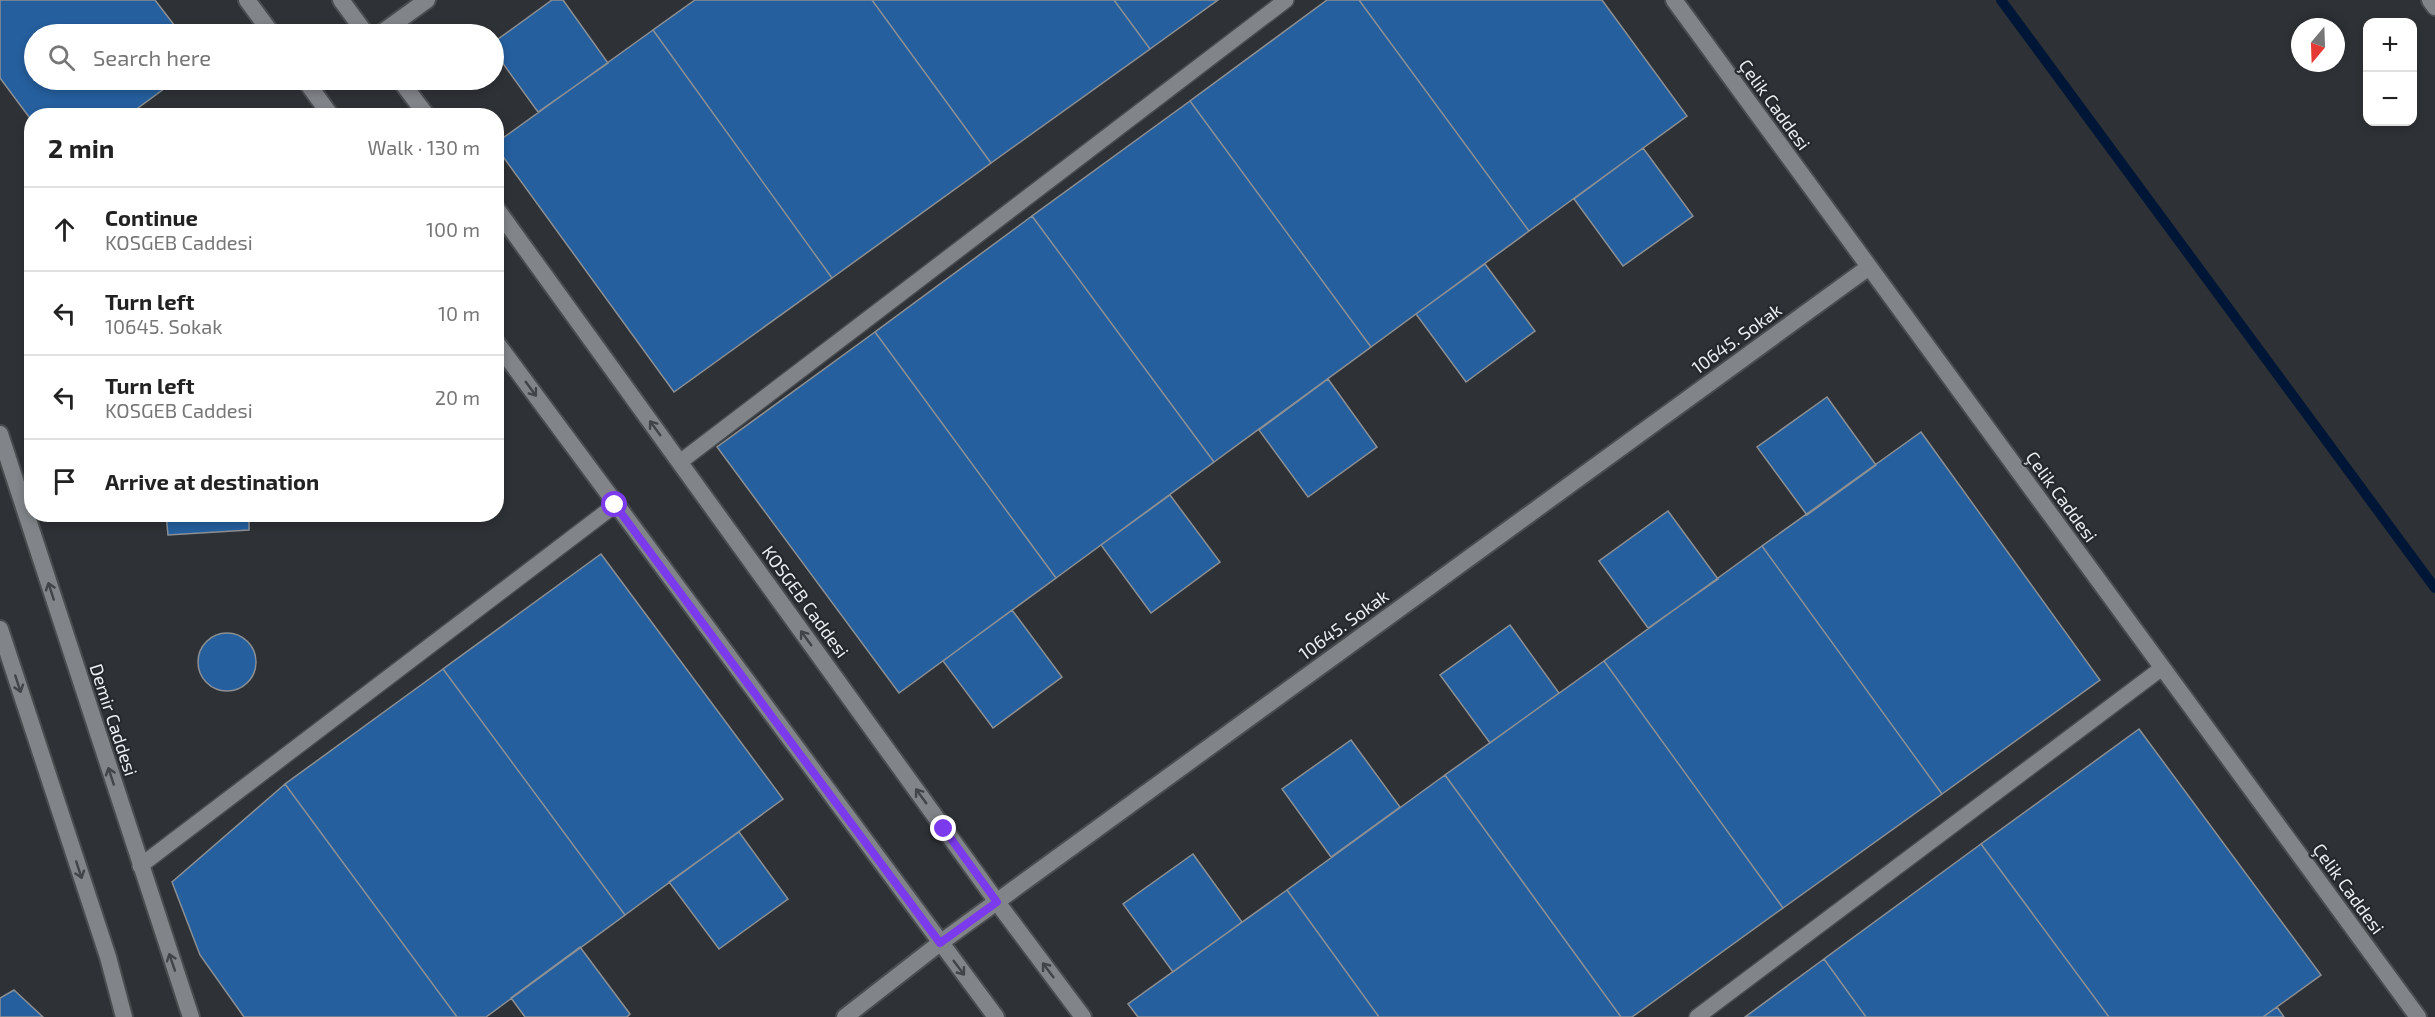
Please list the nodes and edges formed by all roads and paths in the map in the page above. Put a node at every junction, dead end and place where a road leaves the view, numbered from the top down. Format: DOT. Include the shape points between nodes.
graph roads {
  1 [pos="247,0"];
  2 [pos="340,0"];
  3 [pos="426,0"];
  4 [pos="1286,0"];
  5 [pos="1674,0"];
  6 [pos="2430,0"];
  7 [pos="2435,7"];
  8 [pos="265,24"];
  9 [pos="358,24"];
  10 [pos="394,24"];
  11 [pos="312,90"];
  12 [pos="408,90"];
  13 [pos="325,108"];
  14 [pos="421,108"];
  15 [pos="504,219"];
  16 [pos="1869,267"];
  17 [pos="504,353"];
  18 [pos="0,434"];
  19 [pos="680,462"];
  20 [pos="615,505"];
  21 [pos="24,508"];
  22 [pos="29,522"];
  23 [pos="0,629"];
  24 [pos="2162,668"];
  25 [pos="140,866"];
  26 [pos="997,902"];
  27 [pos="940,943"];
  28 [pos="124,1017"];
  29 [pos="190,1017"];
  30 [pos="845,1017"];
  31 [pos="996,1017"];
  32 [pos="1083,1017"];
  33 [pos="1697,1017"];
  34 [pos="2418,1017"];
  1 -- 8 [label="street"];
  2 -- 9 [label="street"];
  3 -- 10 [label="street"];
  4 -- 19 [label="lane"];
  5 -- 16 [label="street, Çelik Caddesi"];
  6 -- 7 [label="street"];
  11 -- 13 [label="street"];
  12 -- 14 [label="street"];
  19 -- 15 [label="street, KOSGEB Caddesi, one-way"];
  16 -- 24 [label="street, Çelik Caddesi"];
  16 -- 26 [label="street, 10645. Sokak"];
  17 -- 20 [label="street, one-way"];
  21 -- 18 [label="street, Demir Caddesi, one-way"];
  26 -- 19 [label="street, KOSGEB Caddesi, one-way"];
  20 -- 25 [label="lane"];
  20 -- 27 [label="street"];
  25 -- 22 [label="street, Demir Caddesi, one-way"];
  23 -- 28 [label="street, one-way" via="108,957"];
  24 -- 33 [label="lane"];
  24 -- 34 [label="street, Çelik Caddesi"];
  29 -- 25 [label="street, Demir Caddesi, one-way"];
  26 -- 27 [label="street, 10645. Sokak"];
  32 -- 26 [label="street, KOSGEB Caddesi, one-way"];
  27 -- 30 [label="street, 10645. Sokak"];
  27 -- 31 [label="street, one-way"];
}
